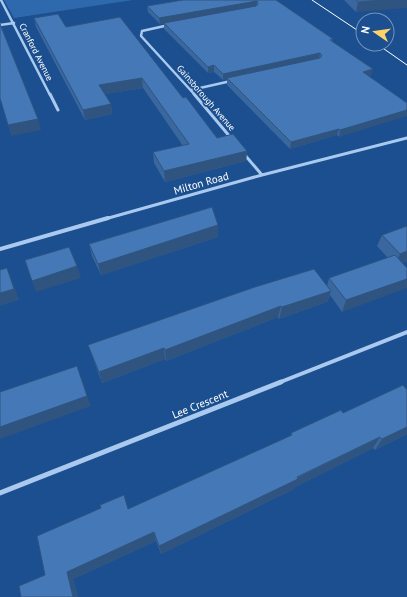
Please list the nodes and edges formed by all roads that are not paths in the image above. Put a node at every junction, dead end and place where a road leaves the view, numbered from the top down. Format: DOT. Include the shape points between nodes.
graph roads {
  1 [pos="1,0"];
  2 [pos="14,23"];
  3 [pos="0,25"];
  4 [pos="171,25"];
  5 [pos="236,80"];
  6 [pos="191,90"];
  7 [pos="58,110"];
  8 [pos="407,138"];
  9 [pos="232,139"];
  10 [pos="242,151"];
  11 [pos="262,175"];
  12 [pos="0,249"];
  13 [pos="407,332"];
  14 [pos="0,493"];
  1 -- 2 [label="street, Cranford Avenue"];
  2 -- 3 [label="street"];
  2 -- 7 [label="street, Cranford Avenue"];
  4 -- 6 [label="street, Gainsborough Avenue" via="142,31 141,36"];
  5 -- 6 [label="street"];
  6 -- 9 [label="street, Gainsborough Avenue"];
  8 -- 11 [label="street, Milton Road"];
  10 -- 11 [label="street"];
  11 -- 12 [label="street, Milton Road"];
  13 -- 14 [label="street, Lee Crescent"];
}
